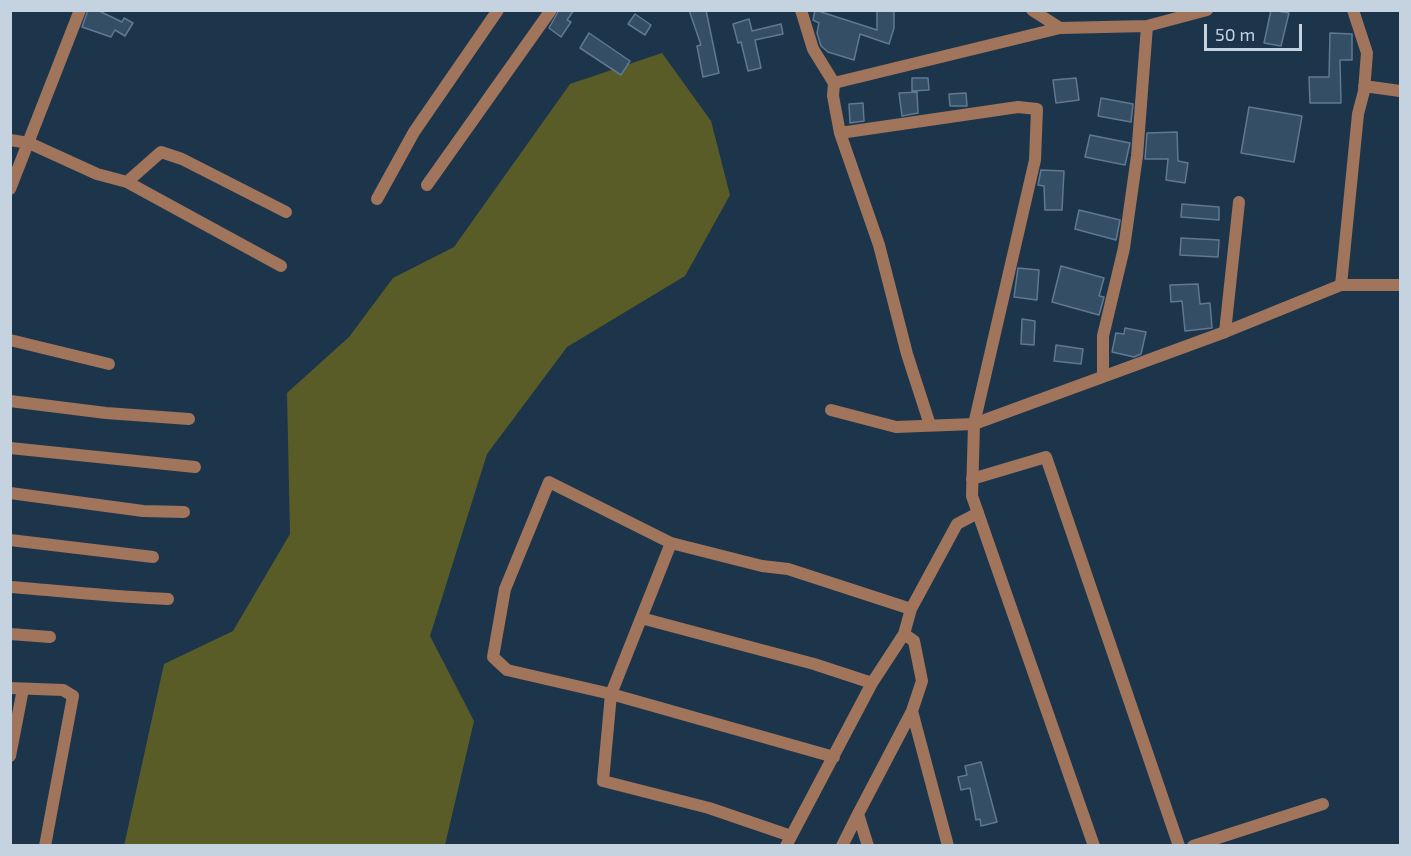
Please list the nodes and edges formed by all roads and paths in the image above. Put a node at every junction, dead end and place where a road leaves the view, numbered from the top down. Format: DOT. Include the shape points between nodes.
graph roads {
  1 [pos="80,10"];
  2 [pos="498,10"];
  3 [pos="551,10"];
  4 [pos="801,10"];
  5 [pos="1032,10"];
  6 [pos="1207,10"];
  7 [pos="1353,10"];
  8 [pos="1147,26"];
  9 [pos="1060,28"];
  10 [pos="834,83"];
  11 [pos="1364,86"];
  12 [pos="1401,91"];
  13 [pos="840,133"];
  14 [pos="10,140"];
  15 [pos="28,143"];
  16 [pos="127,182"];
  17 [pos="427,184"];
  18 [pos="10,189"];
  19 [pos="377,199"];
  20 [pos="1239,202"];
  21 [pos="286,212"];
  22 [pos="281,266"];
  23 [pos="1341,285"];
  24 [pos="1401,285"];
  25 [pos="1225,332"];
  26 [pos="10,340"];
  27 [pos="109,364"];
  28 [pos="1103,376"];
  29 [pos="10,401"];
  30 [pos="831,410"];
  31 [pos="189,419"];
  32 [pos="974,423"];
  33 [pos="930,425"];
  34 [pos="10,448"];
  35 [pos="195,467"];
  36 [pos="972,479"];
  37 [pos="10,493"];
  38 [pos="184,512"];
  39 [pos="978,513"];
  40 [pos="10,540"];
  41 [pos="670,543"];
  42 [pos="153,557"];
  43 [pos="10,587"];
  44 [pos="168,599"];
  45 [pos="911,609"];
  46 [pos="641,618"];
  47 [pos="10,634"];
  48 [pos="904,634"];
  49 [pos="50,637"];
  50 [pos="872,683"];
  51 [pos="17,688"];
  52 [pos="611,694"];
  53 [pos="912,711"];
  54 [pos="10,756"];
  55 [pos="834,757"];
  56 [pos="1323,804"];
  57 [pos="858,814"];
  58 [pos="788,841"];
  59 [pos="45,846"];
  60 [pos="842,846"];
  61 [pos="868,846"];
  62 [pos="948,846"];
  63 [pos="1094,846"];
  64 [pos="1179,846"];
  65 [pos="1193,846"];
  1 -- 15 [label="street"];
  2 -- 19 [label="street" via="414,132"];
  3 -- 17 [label="street"];
  4 -- 10 [label="street" via="813,49"];
  5 -- 9 [label="street"];
  6 -- 8 [label="street"];
  7 -- 11 [label="street" via="1367,53"];
  8 -- 9 [label="street"];
  8 -- 28 [label="street" via="1137,156 1124,248 1103,336"];
  9 -- 10 [label="street"];
  10 -- 13 [label="street"];
  11 -- 12 [label="street"];
  11 -- 23 [label="street"];
  13 -- 32 [label="street" via="1018,106 1037,109 1035,160"];
  13 -- 33 [label="street" via="879,245"];
  14 -- 15 [label="street"];
  15 -- 16 [label="street" via="97,174"];
  15 -- 18 [label="street"];
  16 -- 21 [label="street" via="161,152"];
  16 -- 22 [label="street"];
  20 -- 25 [label="street"];
  23 -- 24 [label="street"];
  23 -- 25 [label="street"];
  25 -- 28 [label="street"];
  26 -- 27 [label="street"];
  28 -- 32 [label="street"];
  29 -- 31 [label="street"];
  30 -- 33 [label="street" via="896,427"];
  32 -- 33 [label="street"];
  32 -- 36 [label="street"];
  34 -- 35 [label="street"];
  36 -- 39 [label="street"];
  36 -- 64 [label="street" via="1046,457"];
  37 -- 38 [label="street" via="143,511"];
  39 -- 45 [label="street" via="957,524"];
  39 -- 63 [label="street"];
  40 -- 42 [label="street"];
  41 -- 45 [label="street" via="788,569"];
  41 -- 46 [label="street"];
  41 -- 52 [label="street" via="549,482 505,589 493,657 507,670"];
  43 -- 44 [label="street"];
  45 -- 48 [label="street"];
  46 -- 50 [label="street"];
  46 -- 52 [label="street"];
  47 -- 49 [label="street"];
  48 -- 50 [label="street"];
  48 -- 53 [label="street" via="914,641 922,681"];
  50 -- 55 [label="street"];
  51 -- 54 [label="street"];
  51 -- 59 [label="street" via="63,690 74,696"];
  52 -- 55 [label="street"];
  52 -- 58 [label="street" via="603,781 709,808"];
  53 -- 57 [label="street"];
  53 -- 62 [label="street"];
  55 -- 58 [label="street"];
  56 -- 65 [label="street"];
  57 -- 60 [label="street"];
  57 -- 61 [label="street"];
}
